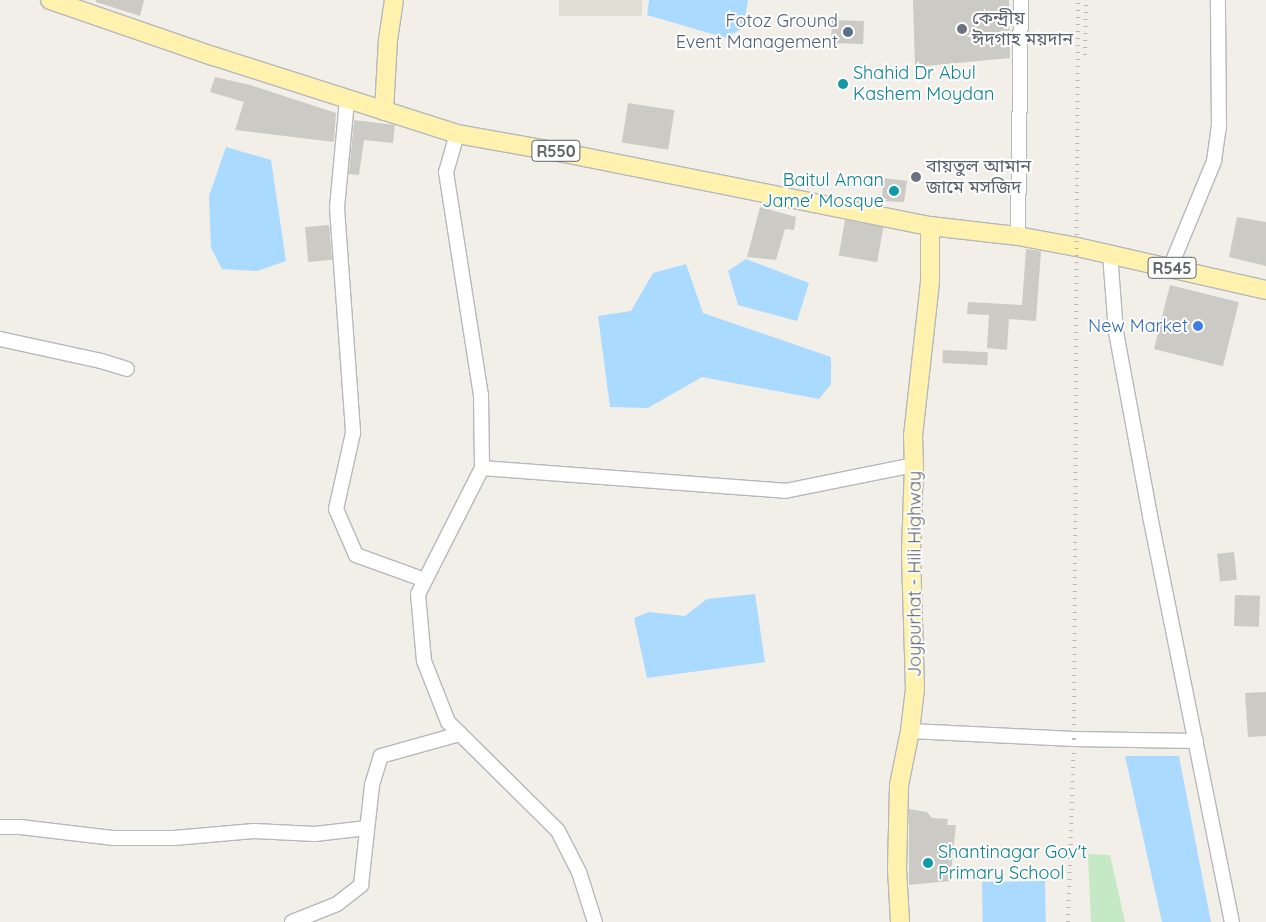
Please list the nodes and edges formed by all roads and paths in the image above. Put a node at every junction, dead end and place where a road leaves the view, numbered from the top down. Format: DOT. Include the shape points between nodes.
graph roads {
  1 [pos="50,0"];
  2 [pos="394,0"];
  3 [pos="1021,0"];
  4 [pos="1218,0"];
  5 [pos="346,100"];
  6 [pos="384,111"];
  7 [pos="457,134"];
  8 [pos="930,226"];
  9 [pos="1018,236"];
  10 [pos="1077,247"];
  11 [pos="1110,254"];
  12 [pos="1170,268"];
  13 [pos="1266,290"];
  14 [pos="0,339"];
  15 [pos="127,369"];
  16 [pos="914,465"];
  17 [pos="482,468"];
  18 [pos="425,580"];
  19 [pos="910,731"];
  20 [pos="460,734"];
  21 [pos="1196,740"];
  22 [pos="0,827"];
  23 [pos="368,828"];
  24 [pos="296,921"];
  25 [pos="595,922"];
  26 [pos="900,922"];
  27 [pos="1232,922"];
  1 -- 5 [label="main road, R550"];
  2 -- 6 [label="main road"];
  3 -- 9 [label="street"];
  4 -- 12 [label="street" via="1219,128 1214,161"];
  5 -- 6 [label="main road, R550"];
  5 -- 18 [label="street" via="337,208 353,433 336,509 356,555"];
  6 -- 7 [label="main road, R550"];
  7 -- 8 [label="main road, R550"];
  7 -- 17 [label="street" via="446,172 481,395"];
  8 -- 9 [label="main road, R550"];
  8 -- 16 [label="main road, Joypurhat - Hili Highway" via="930,281 913,436"];
  9 -- 10 [label="main road, R550"];
  10 -- 11 [label="main road, R545"];
  11 -- 12 [label="main road, R545"];
  11 -- 21 [label="street" via="1116,332"];
  12 -- 13 [label="main road, R545"];
  14 -- 15 [label="street"];
  16 -- 17 [label="street" via="785,491"];
  16 -- 19 [label="main road, Joypurhat - Hili Highway" via="915,689"];
  17 -- 18 [label="street"];
  18 -- 20 [label="street" via="418,594 424,661 448,722"];
  19 -- 21 [label="street" via="1074,740"];
  19 -- 26 [label="main road, Joypurhat - Hili Highway" via="899,785 897,869"];
  20 -- 23 [label="street" via="381,756 372,785"];
  20 -- 25 [label="street" via="558,831 579,872"];
  21 -- 27 [label="street"];
  22 -- 23 [label="street" via="114,838 174,838 254,831 315,834"];
  23 -- 24 [label="street" via="361,885 337,904"];
}
